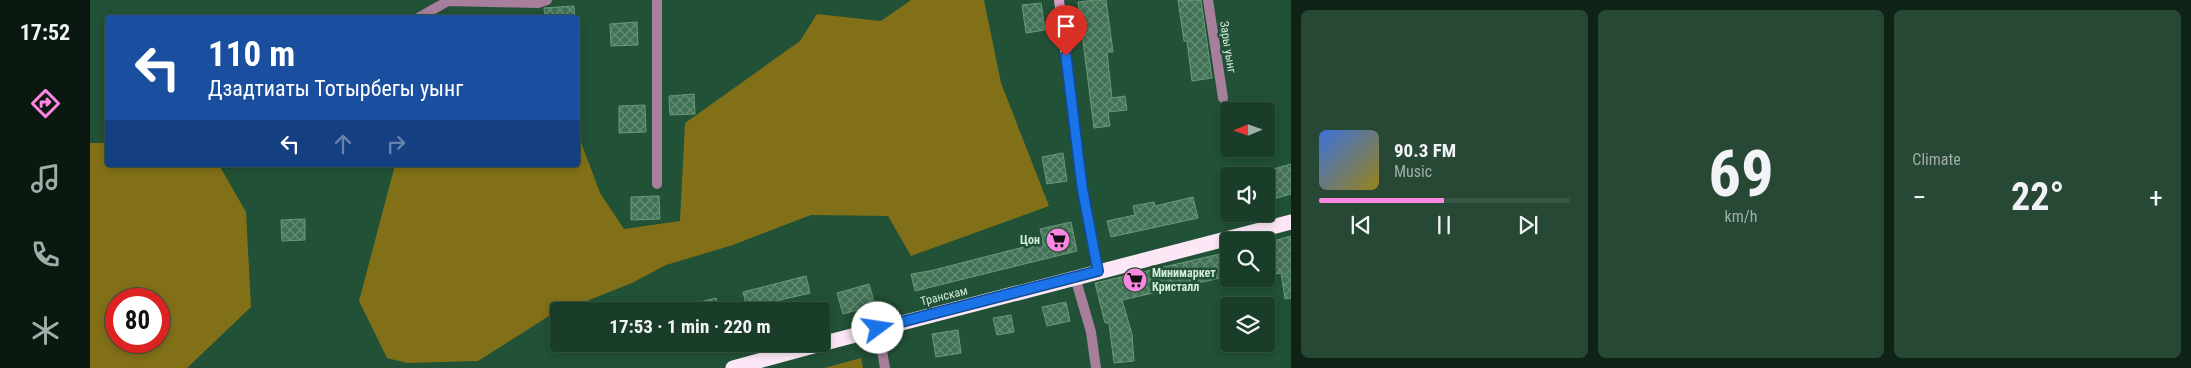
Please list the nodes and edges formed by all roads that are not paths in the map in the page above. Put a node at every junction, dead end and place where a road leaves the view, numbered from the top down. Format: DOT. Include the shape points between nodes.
graph roads {
  1 [pos="547,0"];
  2 [pos="657,0"];
  3 [pos="1059,0"];
  4 [pos="1208,0"];
  5 [pos="423,15"];
  6 [pos="1223,98"];
  7 [pos="657,184"];
  8 [pos="1291,222"];
  9 [pos="1098,271"];
  10 [pos="1075,278"];
  11 [pos="878,328"];
  12 [pos="830,341"];
  13 [pos="792,352"];
  14 [pos="733,368"];
  15 [pos="885,368"];
  16 [pos="1096,368"];
  1 -- 5 [label="street" via="538,4 448,1"];
  2 -- 7 [label="street"];
  3 -- 9 [label="street" via="1082,187"];
  4 -- 6 [label="street, Зары уынг"];
  8 -- 9 [label="highway, Транскам"];
  9 -- 10 [label="highway, Транскам"];
  10 -- 11 [label="highway, Транскам"];
  10 -- 16 [label="street" via="1092,332"];
  11 -- 12 [label="highway, Транскам"];
  11 -- 15 [label="street"];
  13 -- 14 [label="highway, Транскам"];
}
